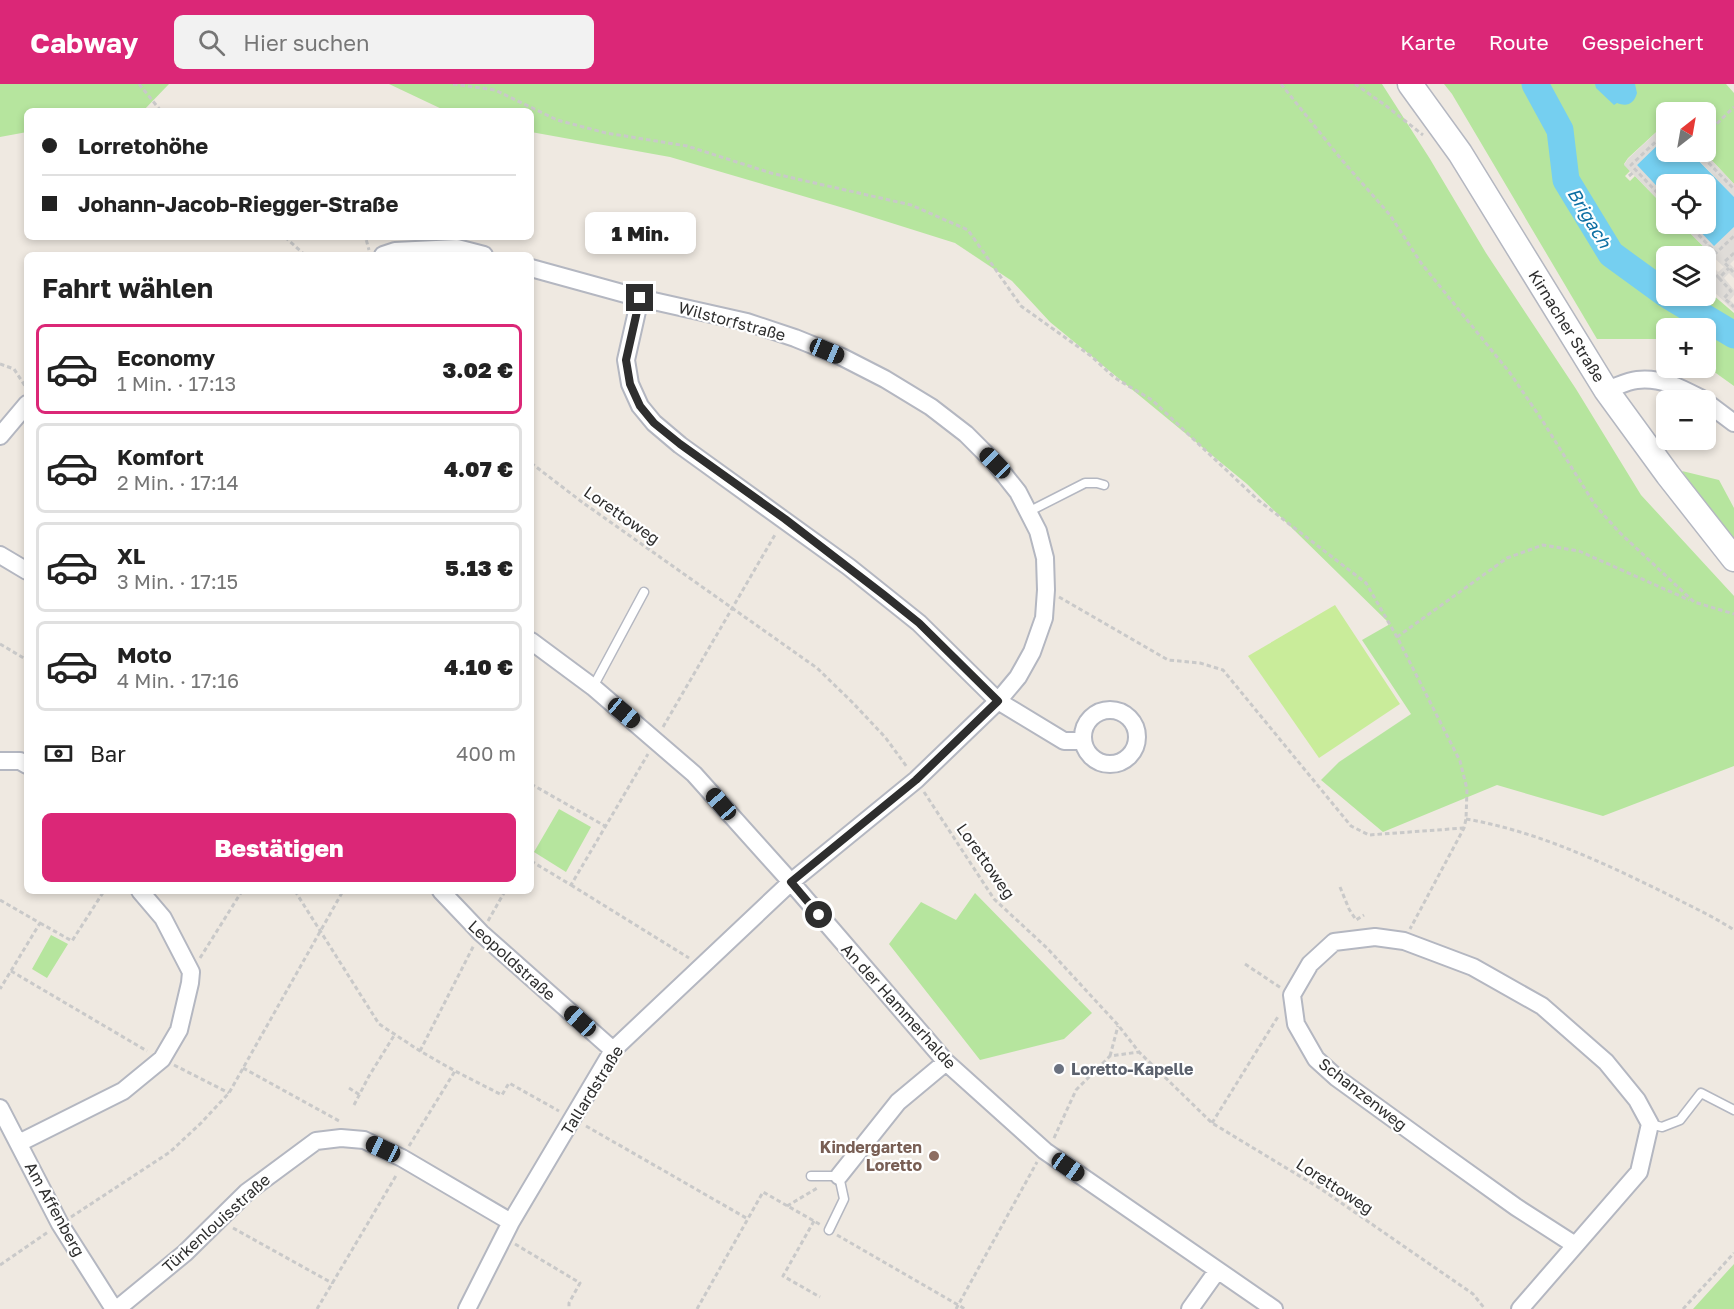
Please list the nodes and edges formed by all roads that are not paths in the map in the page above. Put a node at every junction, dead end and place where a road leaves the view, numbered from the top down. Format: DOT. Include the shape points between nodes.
graph roads {
  1 [pos="1410,84"];
  2 [pos="392,252"];
  3 [pos="472,252"];
  4 [pos="534,269"];
  5 [pos="640,298"];
  6 [pos="1606,390"];
  7 [pos="1686,390"];
  8 [pos="24,408"];
  9 [pos="1716,409"];
  10 [pos="1734,423"];
  11 [pos="0,436"];
  12 [pos="1104,485"];
  13 [pos="1029,512"];
  14 [pos="0,555"];
  15 [pos="1734,559"];
  16 [pos="24,569"];
  17 [pos="644,592"];
  18 [pos="534,643"];
  19 [pos="592,687"];
  20 [pos="998,701"];
  21 [pos="1082,741"];
  22 [pos="0,761"];
  23 [pos="24,763"];
  24 [pos="791,882"];
  25 [pos="143,894"];
  26 [pos="444,894"];
  27 [pos="613,1050"];
  28 [pos="946,1062"];
  29 [pos="0,1108"];
  30 [pos="1734,1110"];
  31 [pos="1650,1124"];
  32 [pos="20,1143"];
  33 [pos="811,1176"];
  34 [pos="839,1176"];
  35 [pos="511,1222"];
  36 [pos="829,1230"];
  37 [pos="1575,1245"];
  38 [pos="1217,1271"];
  39 [pos="116,1309"];
  40 [pos="467,1309"];
  41 [pos="1190,1309"];
  42 [pos="1274,1309"];
  43 [pos="1520,1309"];
  1 -- 6 [label="main road, Kirnacher Straße" via="1460,153"];
  2 -- 3 [label="street" via="457,248"];
  4 -- 5 [label="street, Wilstorfstraße"];
  5 -- 13 [label="street, Wilstorfstraße" via="747,322 842,357 885,379 966,434 995,463"];
  5 -- 20 [label="street" via="626,360 630,384 640,406 654,423 919,623"];
  6 -- 7 [label="street" via="1636,380 1658,380"];
  6 -- 15 [label="main road, Kirnacher Straße"];
  8 -- 11 [label="street"];
  9 -- 10 [label="street"];
  12 -- 13 [label="lane" via="1085,483"];
  13 -- 20 [label="street, Wilstorfstraße" via="1046,558 1044,618 1032,652"];
  14 -- 16 [label="street"];
  17 -- 19 [label="lane"];
  18 -- 19 [label="street, An der Hammerhalde"];
  19 -- 24 [label="street, An der Hammerhalde" via="694,774"];
  20 -- 21 [label="street" via="1064,741"];
  20 -- 24 [label="street, Wilstorfstraße" via="916,780"];
  22 -- 23 [label="street"];
  24 -- 27 [label="street, Tallardstraße"];
  24 -- 28 [label="street, An der Hammerhalde"];
  25 -- 32 [label="street" via="163,918 191,972 180,1030 162,1059 123,1091"];
  26 -- 27 [label="street, Leopoldstraße" via="481,933"];
  27 -- 35 [label="street, Tallardstraße"];
  28 -- 34 [label="street" via="898,1102"];
  28 -- 38 [label="street, An der Hammerhalde" via="1045,1151"];
  29 -- 32 [label="street, Am Affenberg"];
  30 -- 31 [label="lane" via="1701,1093 1680,1120 1662,1127"];
  31 -- 37 [label="street" via="1639,1172"];
  31 -- 37 [label="street, Schanzenweg" via="1637,1100 1606,1062 1542,1006 1473,967 1404,941 1375,937 1334,942 1310,964 1292,995 1296,1024 1316,1059 1435,1149"];
  32 -- 39 [label="street, Am Affenberg" via="60,1224"];
  33 -- 34 [label="lane"];
  34 -- 36 [label="lane" via="844,1199"];
  35 -- 39 [label="street, Türkenlouisstraße" via="364,1140 316,1141 247,1192 185,1253"];
  35 -- 40 [label="street, Tallardstraße"];
  37 -- 43 [label="street"];
  38 -- 41 [label="street"];
  38 -- 42 [label="street, An der Hammerhalde"];
}
